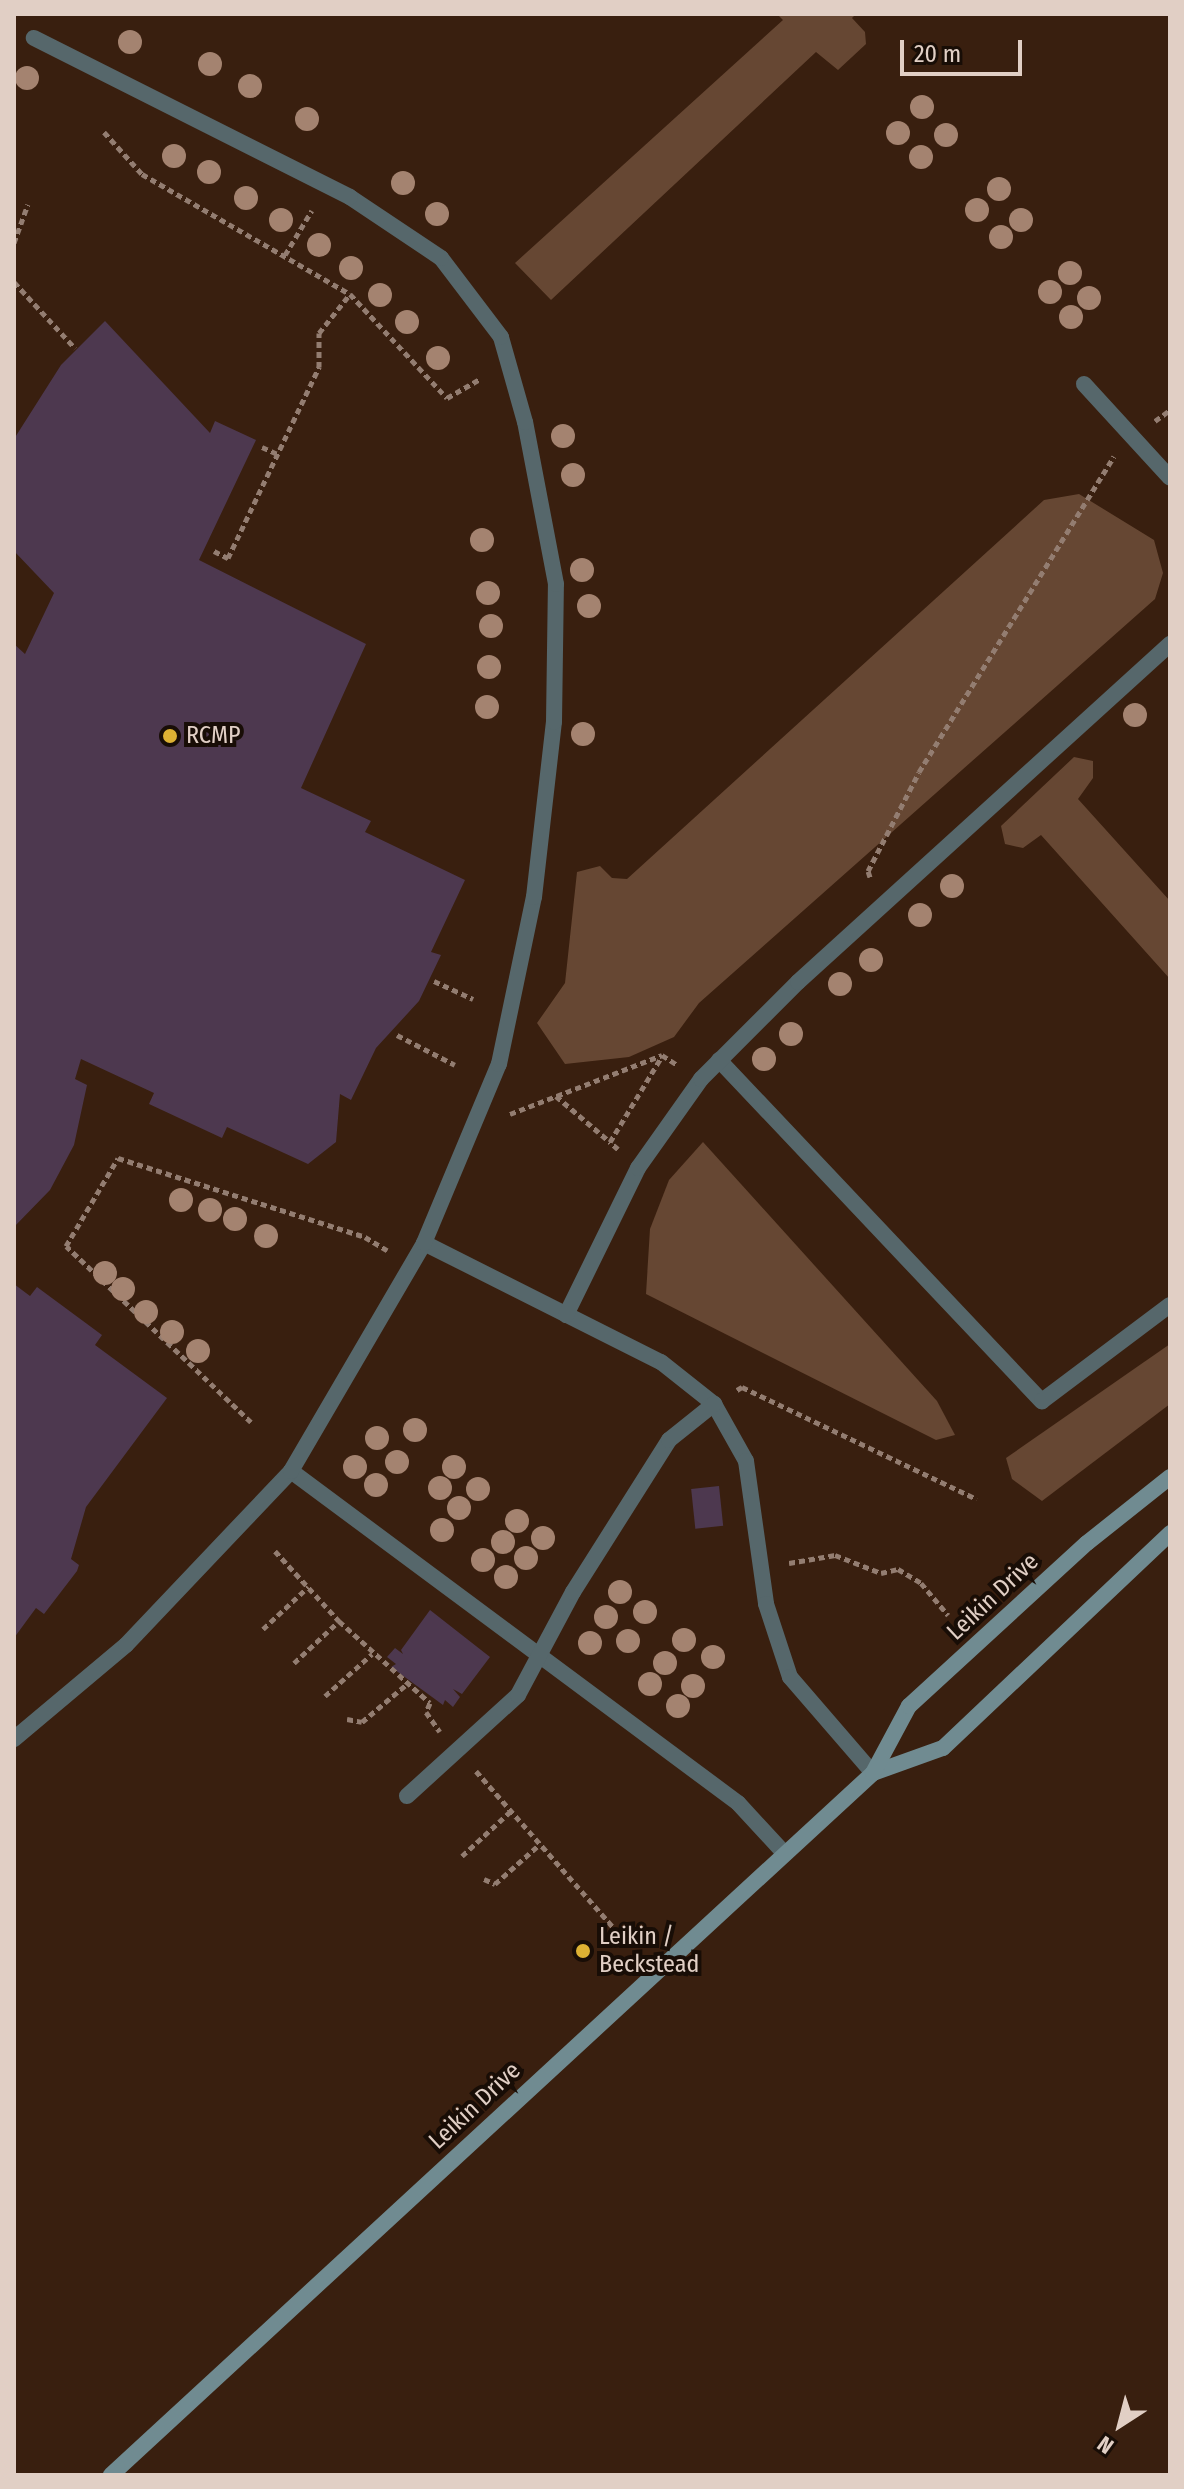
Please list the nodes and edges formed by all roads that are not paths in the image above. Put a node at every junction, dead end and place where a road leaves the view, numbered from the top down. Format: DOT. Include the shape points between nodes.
graph roads {
  1 [pos="34,38"];
  2 [pos="1084,384"];
  3 [pos="1170,478"];
  4 [pos="1170,644"];
  5 [pos="719,1060"];
  6 [pos="424,1243"];
  7 [pos="1170,1305"];
  8 [pos="566,1315"];
  9 [pos="714,1404"];
  10 [pos="291,1471"];
  11 [pos="1170,1477"];
  12 [pos="1170,1533"];
  13 [pos="537,1656"];
  14 [pos="14,1739"];
  15 [pos="873,1773"];
  16 [pos="407,1796"];
  17 [pos="785,1854"];
  18 [pos="111,2475"];
  1 -- 6 [label="lane" via="326,184 441,258 501,337 525,422 556,584 554,722 534,897 499,1064"];
  2 -- 3 [label="lane"];
  4 -- 5 [label="lane"];
  5 -- 7 [label="lane" via="1042,1401"];
  5 -- 8 [label="lane" via="638,1168"];
  6 -- 8 [label="lane"];
  6 -- 10 [label="lane"];
  8 -- 9 [label="lane" via="661,1362"];
  9 -- 13 [label="lane" via="669,1440"];
  9 -- 15 [label="lane" via="746,1461 776,1644 790,1677"];
  10 -- 13 [label="lane"];
  10 -- 14 [label="lane" via="126,1645"];
  11 -- 15 [label="street, Leikin Drive" via="1087,1543 909,1706"];
  12 -- 15 [label="street, Leikin Drive" via="943,1748"];
  13 -- 16 [label="lane" via="518,1695"];
  13 -- 17 [label="lane" via="738,1803"];
  15 -- 17 [label="street, Leikin Drive"];
  17 -- 18 [label="street, Leikin Drive"];
}
